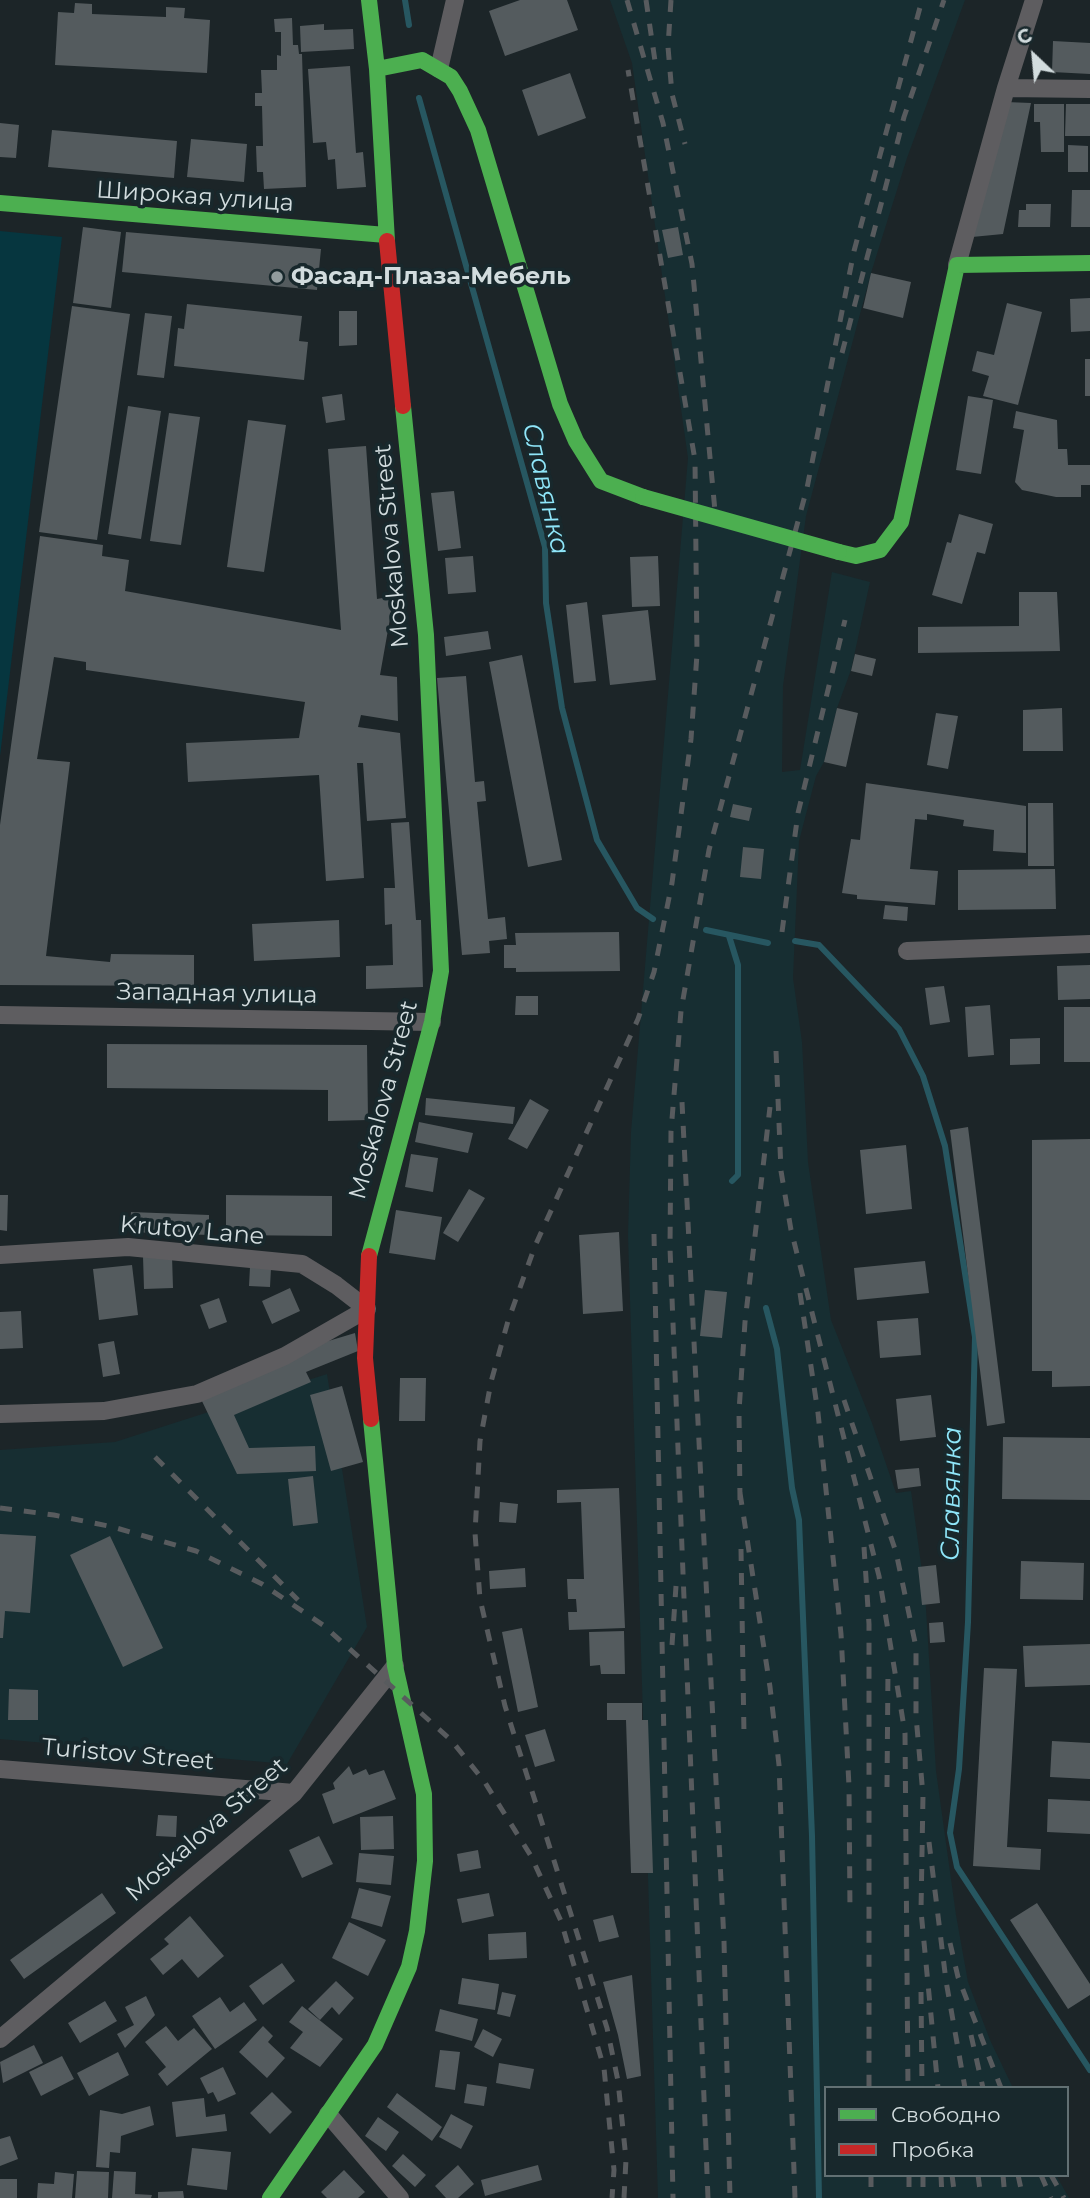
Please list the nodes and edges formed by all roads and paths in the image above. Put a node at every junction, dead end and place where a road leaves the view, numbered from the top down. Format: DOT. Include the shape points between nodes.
graph roads {
  1 [pos="369,0"];
  2 [pos="455,0"];
  3 [pos="1034,0"];
  4 [pos="377,69"];
  5 [pos="439,69"];
  6 [pos="1006,88"];
  7 [pos="1090,89"];
  8 [pos="0,203"];
  9 [pos="386,234"];
  10 [pos="1090,263"];
  11 [pos="957,265"];
  12 [pos="1090,944"];
  13 [pos="907,951"];
  14 [pos="0,1015"];
  15 [pos="432,1022"];
  16 [pos="0,1255"];
  17 [pos="367,1310"];
  18 [pos="0,1414"];
  19 [pos="395,1666"];
  20 [pos="0,1769"];
  21 [pos="294,1793"];
  22 [pos="0,2039"];
  23 [pos="328,2115"];
  24 [pos="270,2198"];
  25 [pos="400,2198"];
  1 -- 4 [label="street, Moskalova Street"];
  2 -- 5 [label="street"];
  3 -- 6 [label="street"];
  4 -- 5 [label="street" via="422,60"];
  4 -- 9 [label="street, Moskalova Street"];
  5 -- 11 [label="street, bridge" via="460,91 478,130 560,404 576,442 601,481 643,497 856,556 880,550 901,522"];
  6 -- 7 [label="street"];
  6 -- 11 [label="street"];
  8 -- 9 [label="street, Широкая улица"];
  9 -- 15 [label="street, Moskalova Street" via="426,635 440,971"];
  10 -- 11 [label="street"];
  12 -- 13 [label="street"];
  14 -- 15 [label="street, Западная улица"];
  15 -- 17 [label="street, Moskalova Street" via="367,1262"];
  16 -- 17 [label="street, Krutoy Lane" via="128,1247 302,1264"];
  17 -- 18 [label="street" via="285,1356 197,1394 104,1411"];
  17 -- 19 [label="street, Moskalova Street" via="365,1358"];
  19 -- 21 [label="street, Moskalova Street"];
  19 -- 23 [label="street" via="424,1794 425,1861 418,1931 410,1967 375,2045"];
  20 -- 21 [label="street, Turistov Street"];
  21 -- 22 [label="street, Moskalova Street"];
  23 -- 24 [label="street"];
  23 -- 25 [label="street"];
}
